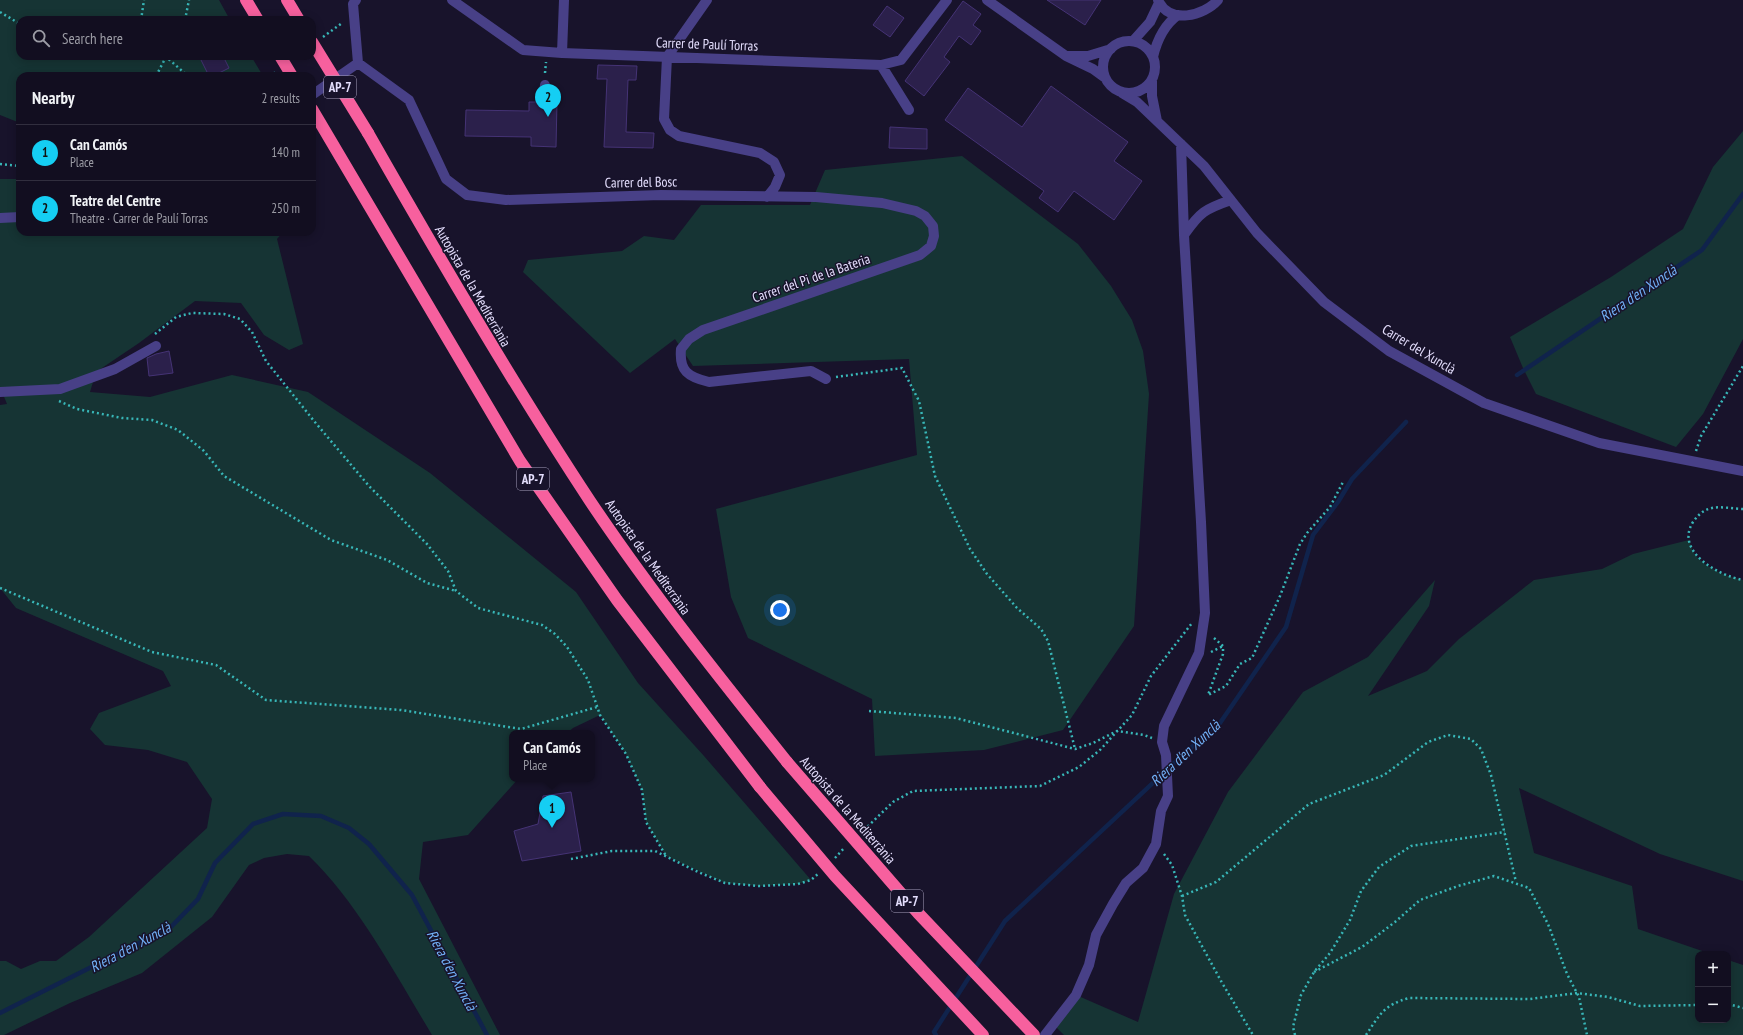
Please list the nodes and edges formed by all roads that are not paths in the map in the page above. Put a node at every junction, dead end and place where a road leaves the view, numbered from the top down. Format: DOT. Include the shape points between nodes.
graph roads {
  1 [pos="246,0"];
  2 [pos="287,0"];
  3 [pos="356,0"];
  4 [pos="452,0"];
  5 [pos="564,0"];
  6 [pos="707,0"];
  7 [pos="947,0"];
  8 [pos="987,0"];
  9 [pos="1218,0"];
  10 [pos="1158,2"];
  11 [pos="1178,15"];
  12 [pos="256,16"];
  13 [pos="297,16"];
  14 [pos="1133,41"];
  15 [pos="316,43"];
  16 [pos="1111,49"];
  17 [pos="562,53"];
  18 [pos="1066,56"];
  19 [pos="667,57"];
  20 [pos="1153,57"];
  21 [pos="282,60"];
  22 [pos="358,63"];
  23 [pos="881,65"];
  24 [pos="290,72"];
  25 [pos="1104,77"];
  26 [pos="1152,81"];
  27 [pos="545,85"];
  28 [pos="316,92"];
  29 [pos="1122,93"];
  30 [pos="543,102"];
  31 [pos="908,110"];
  32 [pos="316,116"];
  33 [pos="1157,121"];
  34 [pos="1181,144"];
  35 [pos="768,197"];
  36 [pos="1231,200"];
  37 [pos="16,217"];
  38 [pos="0,218"];
  39 [pos="1184,235"];
  40 [pos="155,341"];
  41 [pos="826,379"];
  42 [pos="0,392"];
  43 [pos="1743,471"];
  44 [pos="983,1035"];
  45 [pos="1034,1035"];
  46 [pos="1045,1035"];
  1 -- 12 [label="highway"];
  2 -- 13 [label="highway"];
  3 -- 22 [label="street" via="353,4"];
  4 -- 17 [label="street, Carrer de Paulí Torras" via="523,50"];
  5 -- 17 [label="street"];
  6 -- 19 [label="street"];
  7 -- 23 [label="street, Carrer de Paulí Torras" via="901,60"];
  8 -- 18 [label="street"];
  9 -- 11 [label="street" via="1199,14"];
  10 -- 11 [label="street"];
  10 -- 14 [label="street" via="1150,22"];
  11 -- 20 [label="street" via="1156,42"];
  14 -- 16 [label="street" via="1121,42"];
  14 -- 20 [label="street" via="1148,49"];
  15 -- 45 [label="highway, Autopista de la Mediterrània / AP-7, bridge" via="502,365 591,502 694,646 787,762 918,913"];
  16 -- 18 [label="street" via="1088,56"];
  16 -- 25 [label="street" via="1104,59"];
  17 -- 19 [label="street, Carrer de Paulí Torras"];
  18 -- 25 [label="street"];
  19 -- 23 [label="street, Carrer de Paulí Torras"];
  19 -- 35 [label="street" via="664,119 670,130 679,136 760,153 774,162 780,175"];
  20 -- 26 [label="street" via="1156,71"];
  21 -- 24 [label="highway, bridge"];
  22 -- 28 [label="street"];
  22 -- 35 [label="street, Carrer del Bosc" via="409,100 446,179 467,195 506,200 661,195"];
  23 -- 31 [label="street"];
  25 -- 29 [label="street" via="1108,84"];
  26 -- 29 [label="street" via="1139,92"];
  26 -- 33 [label="street"];
  27 -- 30 [label="street"];
  29 -- 33 [label="street, Carrer del Xunclà" via="1137,102"];
  32 -- 44 [label="highway, AP-7, bridge" via="520,461 617,600 760,787 840,882"];
  33 -- 34 [label="street, Carrer del Xunclà"];
  34 -- 36 [label="street, Carrer del Xunclà" via="1204,166"];
  34 -- 39 [label="street"];
  35 -- 41 [label="street, Carrer del Pi de la Bateria" via="816,197 902,206 925,216 933,226 931,246 920,255 703,330 689,339 681,349 682,366 688,374 709,382 811,371"];
  36 -- 39 [label="street" via="1198,215"];
  36 -- 43 [label="street, Carrer del Xunclà" via="1257,233 1324,302 1389,351 1484,403 1599,443"];
  37 -- 38 [label="street"];
  39 -- 46 [label="street" via="1201,522 1205,613 1203,628 1197,660 1164,726 1162,742 1166,755 1168,796 1161,811 1156,844 1143,868 1126,883 1113,904 1096,935 1076,995"];
  40 -- 42 [label="street" via="115,369 60,389"];
}
